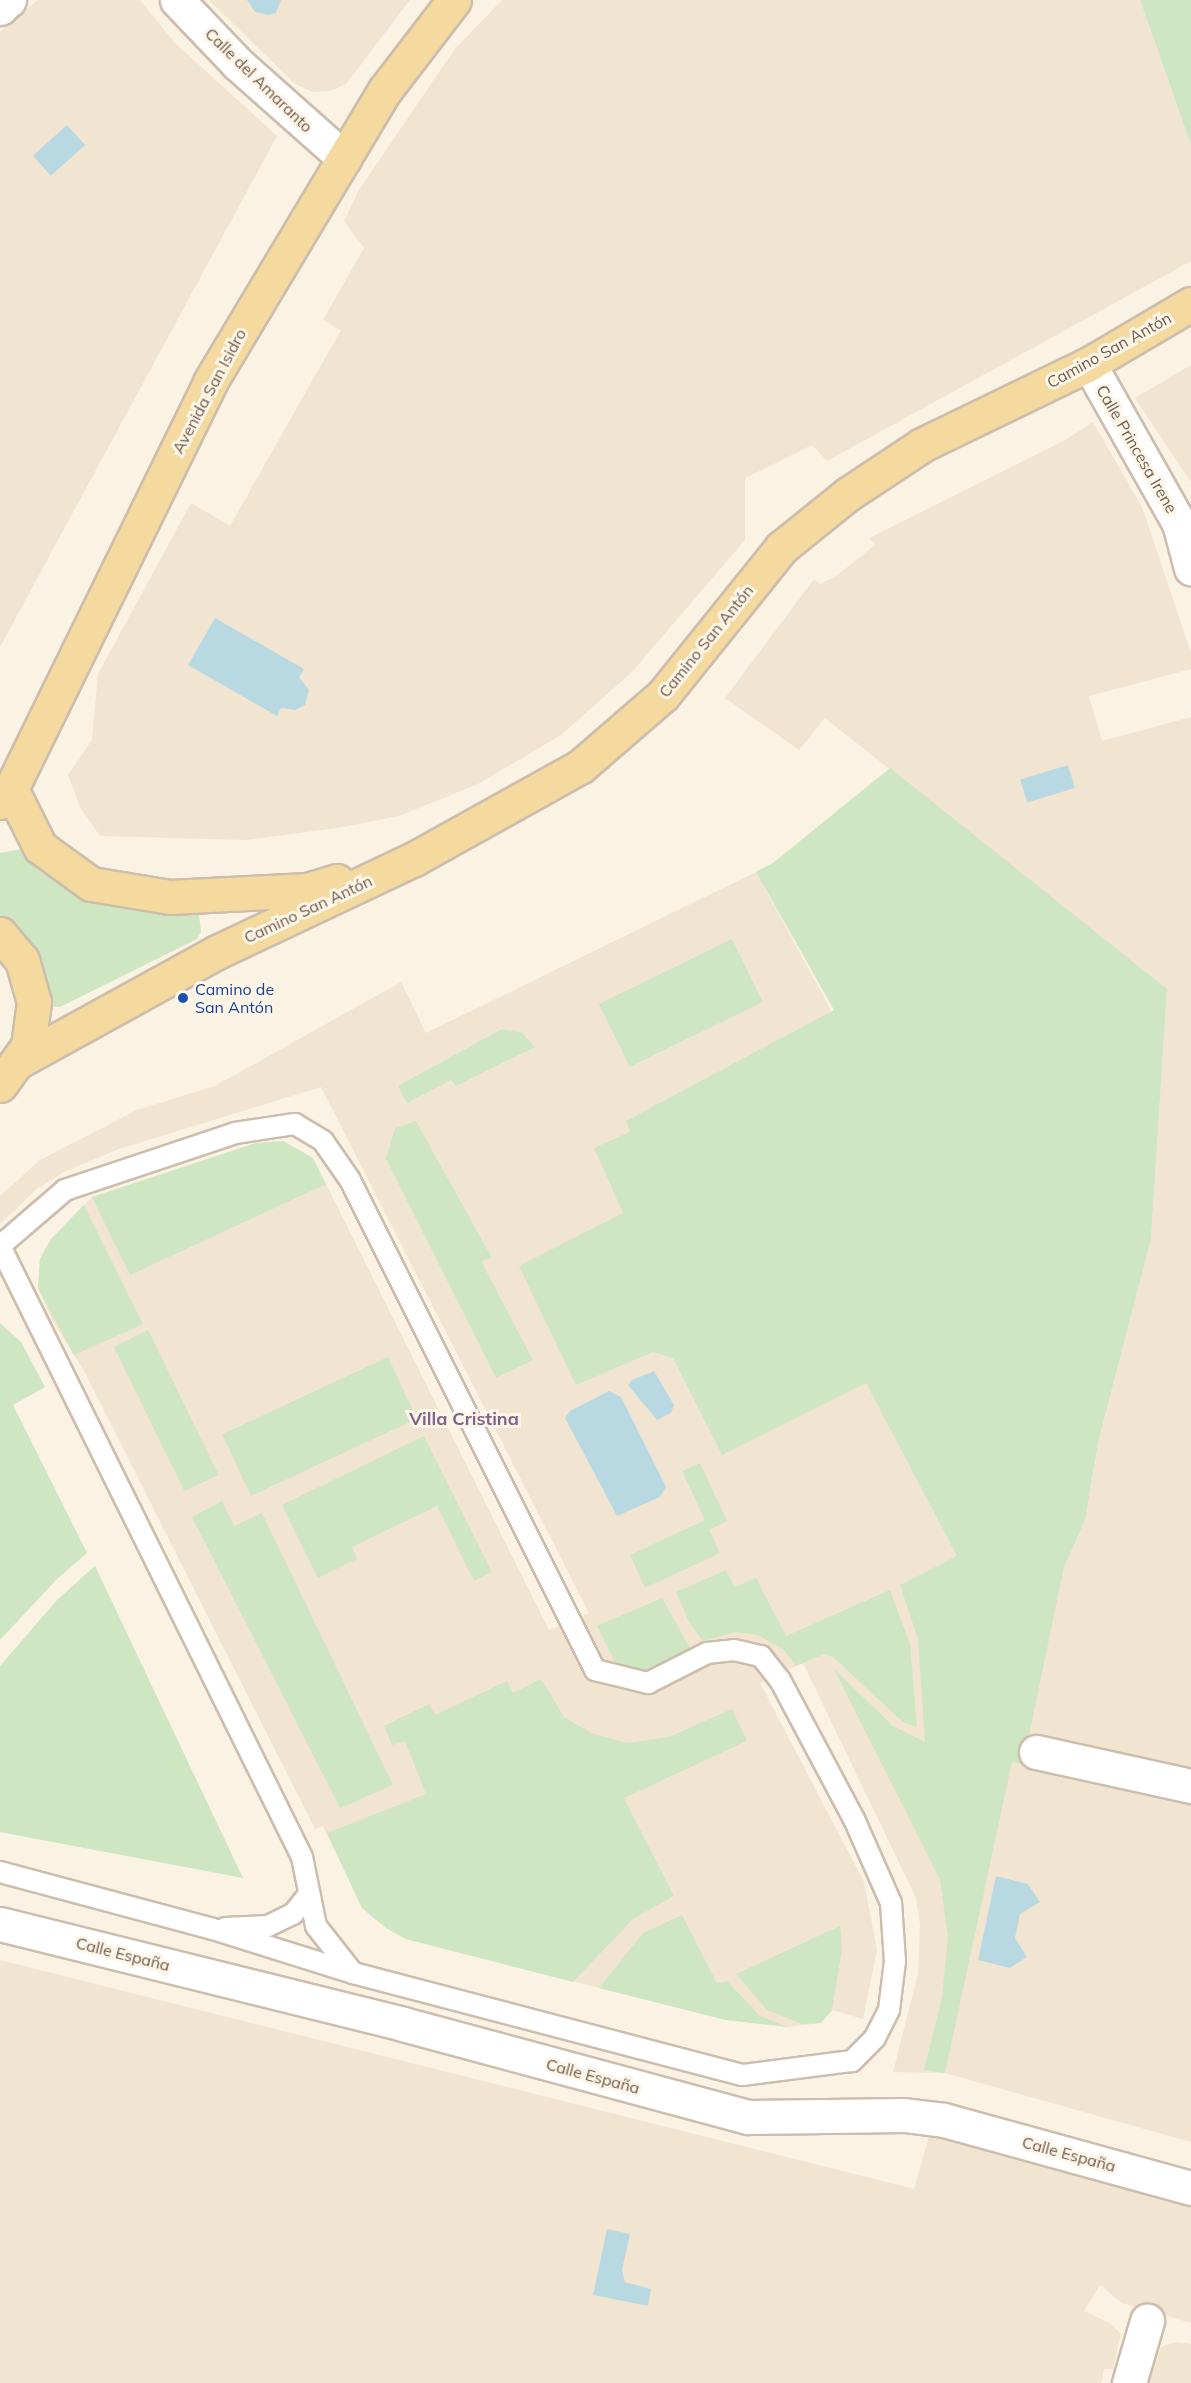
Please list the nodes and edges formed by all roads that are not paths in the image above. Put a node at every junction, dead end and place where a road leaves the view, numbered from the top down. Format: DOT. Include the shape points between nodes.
graph roads {
  1 [pos="9,0"];
  2 [pos="177,0"];
  3 [pos="454,0"];
  4 [pos="0,8"];
  5 [pos="344,158"];
  6 [pos="1191,304"];
  7 [pos="1089,364"];
  8 [pos="1185,520"];
  9 [pos="1191,568"];
  10 [pos="6,796"];
  11 [pos="414,859"];
  12 [pos="0,934"];
  13 [pos="9,1073"];
  14 [pos="0,1246"];
  15 [pos="1036,1752"];
  16 [pos="1191,1786"];
  17 [pos="0,1872"];
  18 [pos="309,1894"];
  19 [pos="0,1924"];
  20 [pos="213,1929"];
  21 [pos="353,1973"];
  22 [pos="1191,2188"];
  23 [pos="1147,2321"];
  24 [pos="1129,2383"];
  1 -- 4 [label="street"];
  2 -- 5 [label="street, Calle del Amaranto" via="238,64"];
  3 -- 5 [label="main road, Avenida San Isidro" via="385,90"];
  5 -- 10 [label="main road, Avenida San Isidro" via="210,382"];
  6 -- 7 [label="main road, Camino San Antón"];
  7 -- 8 [label="street, Calle Princesa Irene"];
  7 -- 11 [label="main road, Camino San Antón" via="922,445 848,494 781,548 663,695 581,766"];
  8 -- 9 [label="street, Calle Princesa Irene"];
  10 -- 11 [label="main road" via="40,847 90,884 170,897 307,890"];
  11 -- 13 [label="main road, Camino San Antón" via="217,952"];
  12 -- 13 [label="main road" via="22,960 34,1002 28,1046"];
  14 -- 18 [label="lane" via="302,1857"];
  14 -- 21 [label="lane" via="65,1190 235,1133 295,1124 323,1141 350,1180 595,1670 648,1683 707,1653 734,1650 761,1656 780,1680 854,1819 891,1903 895,1961 889,2010 875,2038 852,2061 800,2070 742,2075"];
  15 -- 16 [label="street"];
  17 -- 20 [label="lane"];
  18 -- 20 [label="lane" via="293,1914 268,1926"];
  18 -- 21 [label="lane" via="316,1926"];
  19 -- 22 [label="street, Calle España" via="403,2024 748,2117 904,2115 944,2120"];
  20 -- 21 [label="lane"];
  23 -- 24 [label="street"];
}
